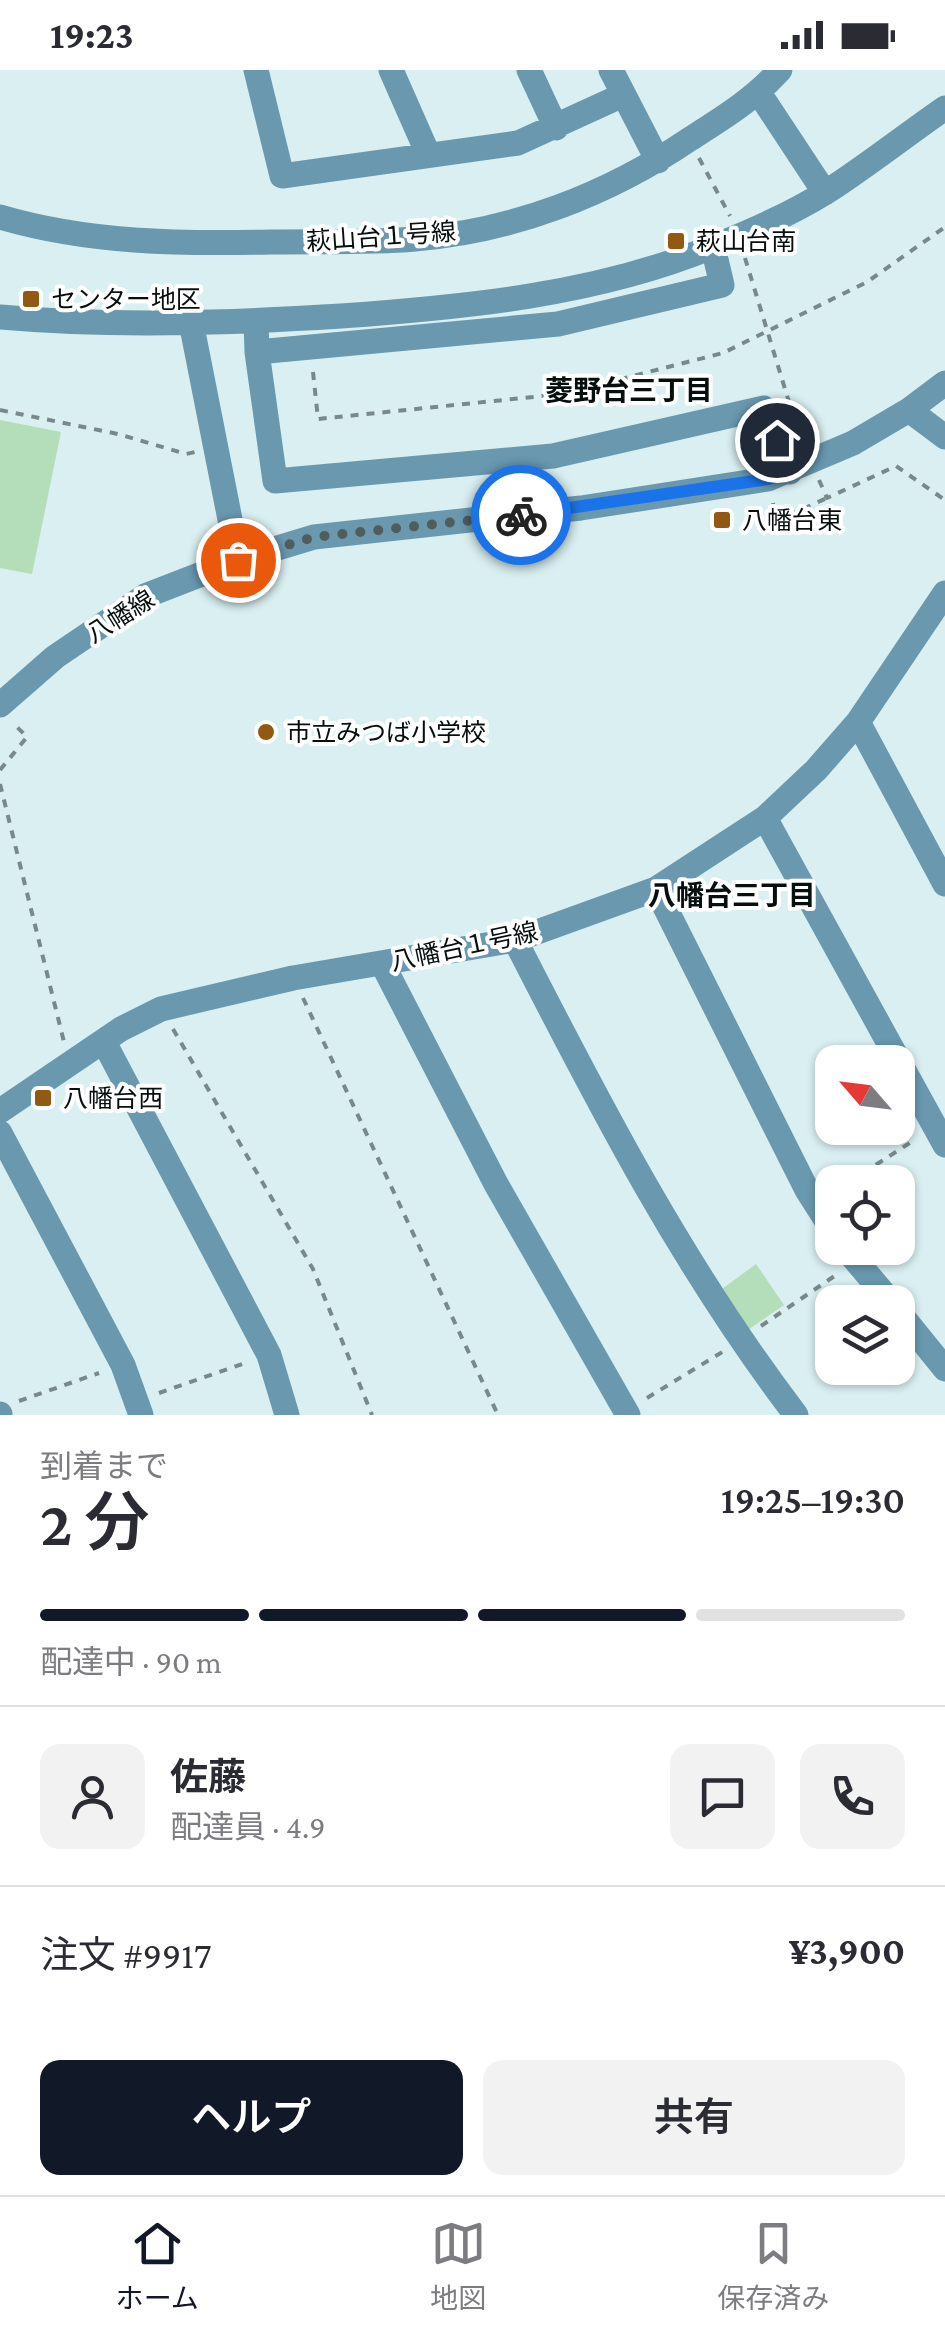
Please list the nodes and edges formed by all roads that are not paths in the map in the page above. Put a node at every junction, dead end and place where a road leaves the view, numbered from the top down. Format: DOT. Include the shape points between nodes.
graph roads {
  1 [pos="256,70"];
  2 [pos="391,70"];
  3 [pos="529,70"];
  4 [pos="611,70"];
  5 [pos="780,70"];
  6 [pos="759,94"];
  7 [pos="623,95"];
  8 [pos="945,108"];
  9 [pos="556,128"];
  10 [pos="428,154"];
  11 [pos="658,161"];
  12 [pos="825,193"];
  13 [pos="0,217"];
  14 [pos="712,247"];
  15 [pos="0,317"];
  16 [pos="191,322"];
  17 [pos="256,322"];
  18 [pos="257,352"];
  19 [pos="945,383"];
  20 [pos="909,410"];
  21 [pos="945,436"];
  22 [pos="790,472"];
  23 [pos="238,560"];
  24 [pos="944,597"];
  25 [pos="7,714"];
  26 [pos="858,722"];
  27 [pos="765,818"];
  28 [pos="945,884"];
  29 [pos="656,889"];
  30 [pos="515,940"];
  31 [pos="382,963"];
  32 [pos="104,1042"];
  33 [pos="0,1112"];
  34 [pos="0,1134"];
  35 [pos="940,1136"];
  36 [pos="815,1202"];
  37 [pos="859,1265"];
  38 [pos="877,1285"];
  39 [pos="915,1324"];
  40 [pos="936,1339"];
  41 [pos="945,1369"];
  42 [pos="139,1408"];
  43 [pos="288,1415"];
  44 [pos="628,1415"];
  45 [pos="796,1415"];
  1 -- 10 [label="street" via="282,176"];
  2 -- 10 [label="street"];
  3 -- 9 [label="street"];
  4 -- 7 [label="street"];
  5 -- 6 [label="street, 萩山台１号線"];
  6 -- 11 [label="street, 萩山台１号線"];
  6 -- 12 [label="street"];
  7 -- 9 [label="street"];
  7 -- 11 [label="street"];
  8 -- 12 [label="street"];
  9 -- 10 [label="street" via="518,143"];
  11 -- 13 [label="street, 萩山台１号線" via="573,202 495,226 416,239 124,239"];
  12 -- 14 [label="street"];
  14 -- 17 [label="street" via="572,288 417,310"];
  14 -- 18 [label="street" via="722,285 558,324"];
  15 -- 16 [label="street"];
  16 -- 17 [label="street"];
  16 -- 23 [label="street"];
  17 -- 18 [label="street"];
  18 -- 22 [label="street" via="275,481 553,456 764,408"];
  19 -- 20 [label="street, 八幡線"];
  20 -- 21 [label="street"];
  20 -- 22 [label="street, 八幡線"];
  22 -- 23 [label="street, 八幡線" via="581,508 314,537"];
  23 -- 25 [label="street, 八幡線" via="145,596 55,657"];
  24 -- 26 [label="street, 八幡台１号線"];
  26 -- 27 [label="street, 八幡台１号線"];
  26 -- 28 [label="street"];
  27 -- 29 [label="street, 八幡台１号線"];
  27 -- 35 [label="street"];
  29 -- 30 [label="street, 八幡台１号線"];
  29 -- 36 [label="street"];
  30 -- 31 [label="street, 八幡台１号線"];
  30 -- 45 [label="street" via="620,1144 740,1341"];
  31 -- 32 [label="street, 八幡台１号線" via="162,1008"];
  31 -- 44 [label="street" via="496,1184"];
  32 -- 33 [label="street, 八幡台１号線"];
  32 -- 43 [label="street" via="269,1355"];
  34 -- 42 [label="street" via="123,1365"];
  37 -- 38 [label="street"];
  39 -- 40 [label="street"];
  40 -- 41 [label="street"];
}
